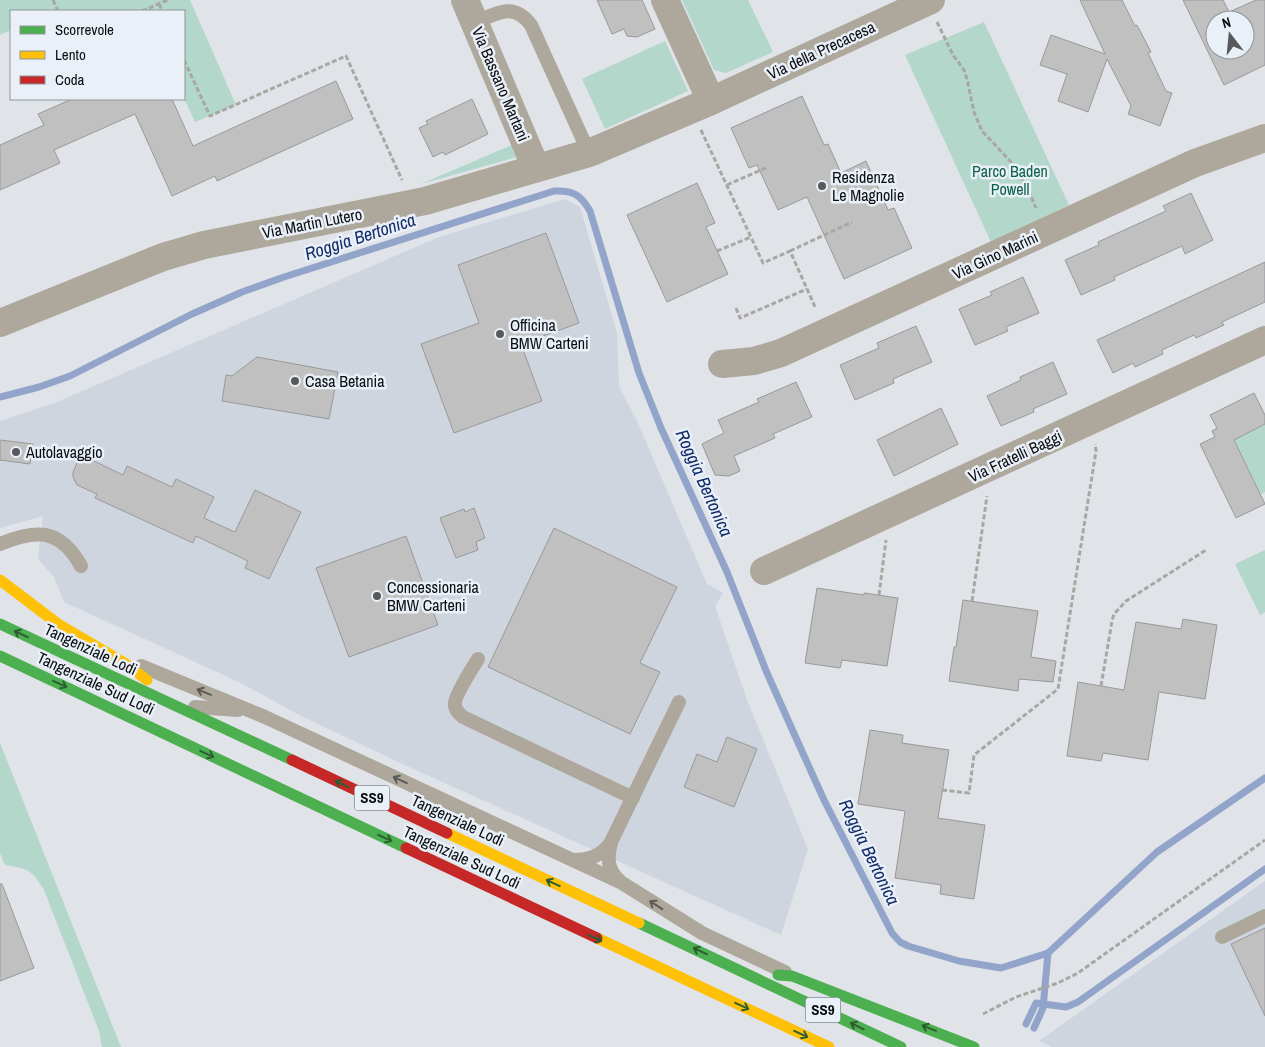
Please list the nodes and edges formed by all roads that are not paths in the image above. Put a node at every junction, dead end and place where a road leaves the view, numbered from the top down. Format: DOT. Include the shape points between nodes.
graph roads {
  1 [pos="665,0"];
  2 [pos="929,1"];
  3 [pos="470,11"];
  4 [pos="701,105"];
  5 [pos="1265,138"];
  6 [pos="589,153"];
  7 [pos="536,168"];
  8 [pos="0,322"];
  9 [pos="1265,340"];
  10 [pos="722,364"];
  11 [pos="0,544"];
  12 [pos="81,566"];
  13 [pos="764,571"];
  14 [pos="0,580"];
  15 [pos="0,624"];
  16 [pos="113,654"];
  17 [pos="0,656"];
  18 [pos="478,659"];
  19 [pos="679,702"];
  20 [pos="173,705"];
  21 [pos="252,711"];
  22 [pos="633,798"];
  23 [pos="611,842"];
  24 [pos="572,860"];
  25 [pos="622,883"];
  26 [pos="1265,916"];
  27 [pos="702,933"];
  28 [pos="1222,937"];
  29 [pos="744,972"];
  30 [pos="792,976"];
  31 [pos="773,1020"];
  32 [pos="788,1040"];
  33 [pos="829,1047"];
  34 [pos="901,1047"];
  35 [pos="974,1047"];
  1 -- 4 [label="street"];
  2 -- 4 [label="street, Via della Precacesa"];
  3 -- 6 [label="lane" via="508,10 525,17"];
  3 -- 7 [label="street, Via Bassano Martani"];
  4 -- 6 [label="street, Via Martin Lutero"];
  5 -- 10 [label="street, Via Gino Marini" via="1195,163 768,358"];
  6 -- 7 [label="street, Via Martin Lutero"];
  7 -- 8 [label="street, Via Martin Lutero" via="412,203 204,245 163,257"];
  9 -- 13 [label="street, Via Fratelli Baggi"];
  11 -- 12 [label="lane" via="30,534 56,538 65,543"];
  14 -- 16 [label="highway" via="60,625"];
  20 -- 15 [label="highway, Tangenziale Lodi / SS9, one-way"];
  16 -- 20 [label="highway" via="143,676"];
  21 -- 16 [label="lane, one-way"];
  17 -- 31 [label="highway, Tangenziale Sud Lodi / SS9, one-way"];
  18 -- 22 [label="lane" via="454,703 457,712"];
  19 -- 22 [label="lane"];
  20 -- 21 [label="lane"];
  29 -- 20 [label="highway, Tangenziale Lodi / SS9, one-way"];
  24 -- 21 [label="lane, one-way"];
  22 -- 23 [label="lane"];
  23 -- 24 [label="lane" via="598,856"];
  23 -- 25 [label="lane" via="608,853 610,869"];
  24 -- 25 [label="lane"];
  27 -- 25 [label="lane, one-way"];
  26 -- 28 [label="lane"];
  27 -- 29 [label="lane"];
  27 -- 30 [label="lane"];
  29 -- 30 [label="highway"];
  34 -- 29 [label="highway, Tangenziale Lodi / SS9, one-way"];
  35 -- 30 [label="highway, one-way"];
  31 -- 32 [label="highway"];
  31 -- 33 [label="highway, Tangenziale Sud Lodi / SS9, one-way"];
}
